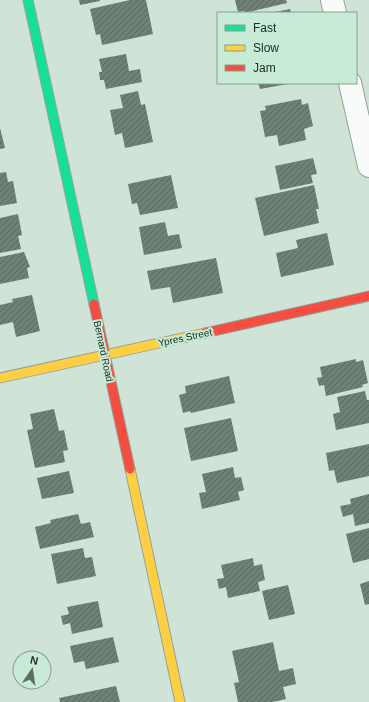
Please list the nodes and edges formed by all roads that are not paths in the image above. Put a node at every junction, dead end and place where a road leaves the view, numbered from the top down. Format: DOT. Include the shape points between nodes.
graph roads {
  1 [pos="28,0"];
  2 [pos="332,0"];
  3 [pos="335,12"];
  4 [pos="350,84"];
  5 [pos="369,166"];
  6 [pos="369,296"];
  7 [pos="105,355"];
  8 [pos="0,378"];
  9 [pos="180,702"];
  1 -- 7 [label="street, Bernard Road"];
  2 -- 3 [label="street"];
  4 -- 5 [label="street"];
  6 -- 7 [label="street, Ypres Street"];
  7 -- 8 [label="street, Ypres Street"];
  7 -- 9 [label="street, Bernard Road"];
}
